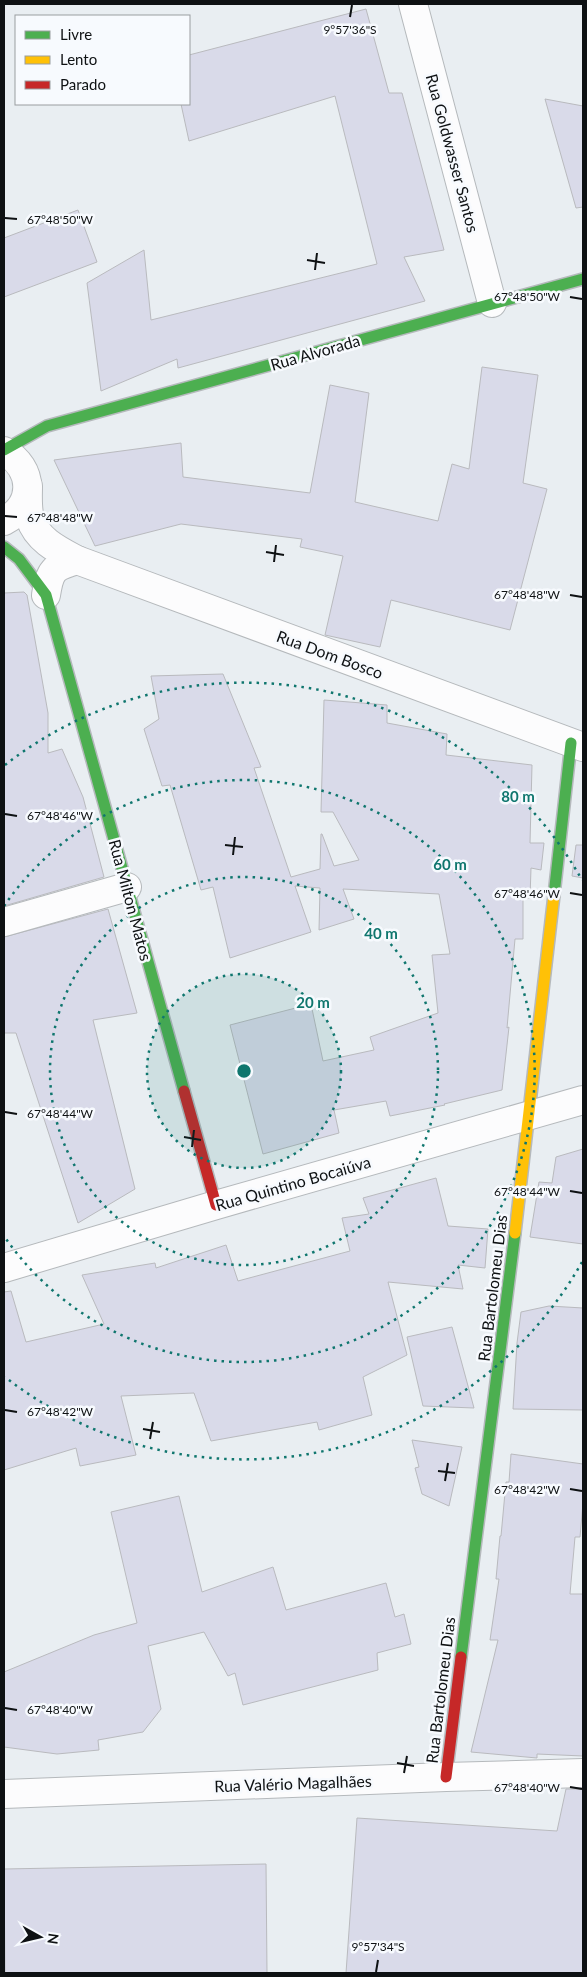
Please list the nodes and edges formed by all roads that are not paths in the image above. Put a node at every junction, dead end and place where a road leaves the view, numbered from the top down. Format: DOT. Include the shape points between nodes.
graph roads {
  1 [pos="413,4"];
  2 [pos="583,279"];
  3 [pos="492,303"];
  4 [pos="47,426"];
  5 [pos="4,451"];
  6 [pos="26,478"];
  7 [pos="4,521"];
  8 [pos="4,547"];
  9 [pos="58,575"];
  10 [pos="577,745"];
  11 [pos="128,887"];
  12 [pos="4,922"];
  13 [pos="583,1100"];
  14 [pos="530,1116"];
  15 [pos="216,1205"];
  16 [pos="4,1268"];
  17 [pos="583,1773"];
  18 [pos="446,1777"];
  19 [pos="4,1794"];
  1 -- 3 [label="street, Rua Goldwasser Santos"];
  2 -- 3 [label="street, Rua Alvorada"];
  3 -- 4 [label="street, Rua Alvorada"];
  4 -- 5 [label="street, Rua Alvorada"];
  4 -- 6 [label="street" via="33,450"];
  5 -- 6 [label="street, Rua Alvorada" via="16,458"];
  6 -- 7 [label="street" via="24,504 13,517"];
  6 -- 9 [label="street, Rua Dom Bosco" via="30,518 39,535 56,549"];
  8 -- 9 [label="street, Rua Milton Matos" via="19,559"];
  9 -- 10 [label="street, Rua Dom Bosco"];
  9 -- 11 [label="street, Rua Milton Matos"];
  10 -- 14 [label="street, Rua Bartolomeu Dias"];
  11 -- 12 [label="street"];
  11 -- 15 [label="street, Rua Milton Matos"];
  13 -- 14 [label="street, Rua Quintino Bocaiúva"];
  14 -- 15 [label="street, Rua Quintino Bocaiúva"];
  14 -- 18 [label="street, Rua Bartolomeu Dias"];
  15 -- 16 [label="street, Rua Quintino Bocaiúva"];
  17 -- 18 [label="street, Rua Valério Magalhães"];
  18 -- 19 [label="street, Rua Valério Magalhães"];
}
